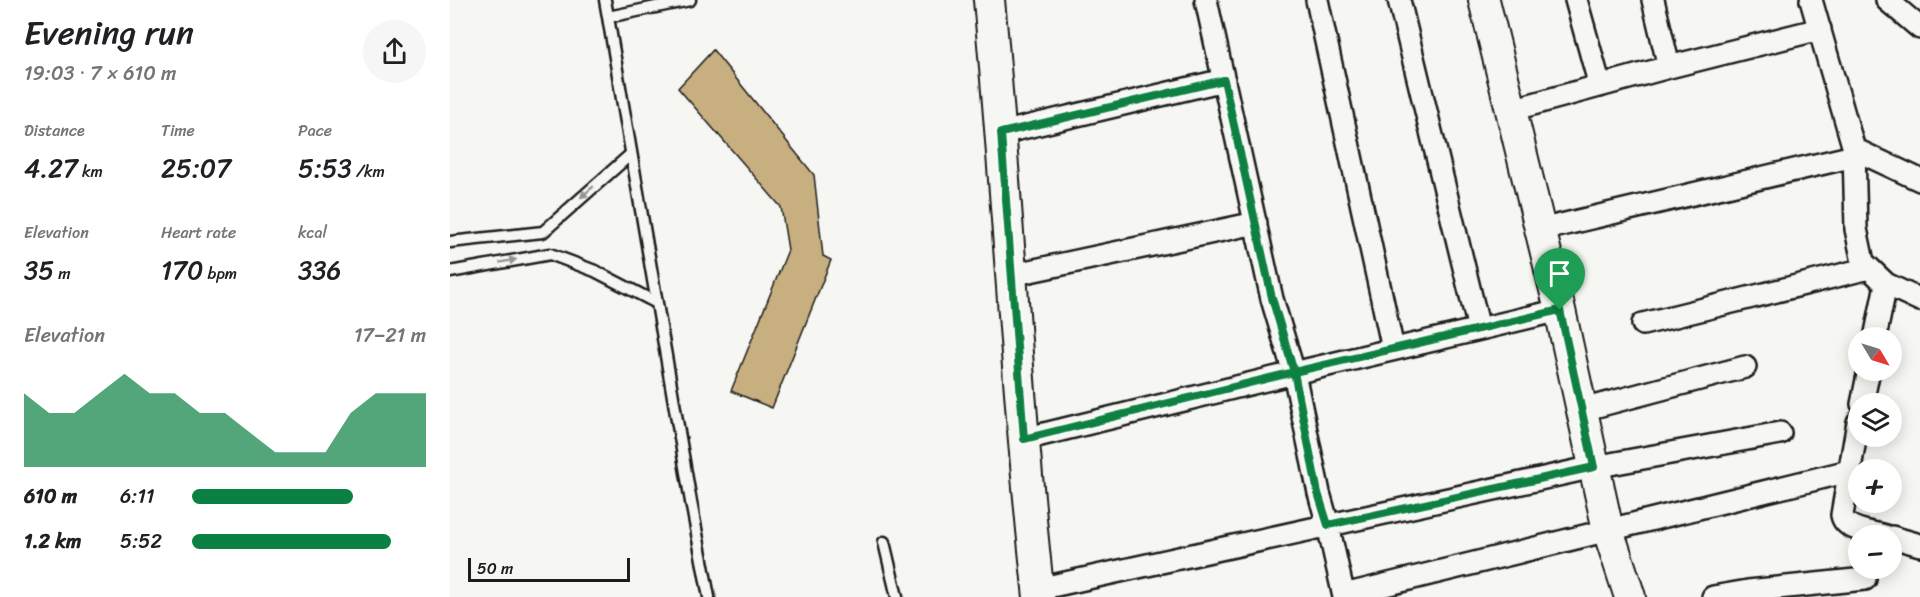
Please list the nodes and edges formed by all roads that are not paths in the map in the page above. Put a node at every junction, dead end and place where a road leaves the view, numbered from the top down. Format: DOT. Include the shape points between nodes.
graph roads {
  1 [pos="605,0"];
  2 [pos="690,0"];
  3 [pos="988,0"];
  4 [pos="1206,0"];
  5 [pos="1317,0"];
  6 [pos="1400,0"];
  7 [pos="1484,0"];
  8 [pos="1576,0"];
  9 [pos="1653,0"];
  10 [pos="1811,0"];
  11 [pos="1887,0"];
  12 [pos="608,17"];
  13 [pos="1920,28"];
  14 [pos="1820,29"];
  15 [pos="1669,67"];
  16 [pos="1224,80"];
  17 [pos="1600,86"];
  18 [pos="1511,110"];
  19 [pos="1001,133"];
  20 [pos="1854,152"];
  21 [pos="631,154"];
  22 [pos="1920,180"];
  23 [pos="1256,224"];
  24 [pos="1540,230"];
  25 [pos="450,242"];
  26 [pos="1869,268"];
  27 [pos="450,272"];
  28 [pos="1011,275"];
  29 [pos="1886,284"];
  30 [pos="1920,300"];
  31 [pos="657,303"];
  32 [pos="1560,310"];
  33 [pos="1643,324"];
  34 [pos="1877,327"];
  35 [pos="1479,329"];
  36 [pos="1393,350"];
  37 [pos="1745,368"];
  38 [pos="1294,372"];
  39 [pos="1582,410"];
  40 [pos="1780,433"];
  41 [pos="1024,439"];
  42 [pos="1594,467"];
  43 [pos="1848,471"];
  44 [pos="1848,477"];
  45 [pos="1328,525"];
  46 [pos="1848,525"];
  47 [pos="1608,530"];
  48 [pos="1902,540"];
  49 [pos="884,542"];
  50 [pos="1920,545"];
  51 [pos="1864,582"];
  52 [pos="1039,593"];
  53 [pos="1344,596"];
  54 [pos="709,597"];
  55 [pos="897,597"];
  56 [pos="1630,597"];
  57 [pos="1713,597"];
  1 -- 12 [label="lane"];
  2 -- 12 [label="lane"];
  3 -- 19 [label="street"];
  4 -- 16 [label="street"];
  5 -- 36 [label="street"];
  6 -- 35 [label="street"];
  7 -- 18 [label="street"];
  8 -- 17 [label="street"];
  9 -- 15 [label="street"];
  10 -- 14 [label="street"];
  11 -- 13 [label="street"];
  12 -- 21 [label="lane"];
  14 -- 15 [label="street"];
  14 -- 20 [label="street"];
  15 -- 17 [label="street"];
  16 -- 19 [label="street"];
  16 -- 23 [label="street"];
  17 -- 18 [label="street"];
  18 -- 24 [label="street"];
  19 -- 28 [label="street"];
  20 -- 22 [label="street"];
  20 -- 24 [label="street"];
  20 -- 26 [label="street" via="1856,229 1863,262"];
  21 -- 25 [label="lane, one-way" via="543,232"];
  21 -- 31 [label="lane"];
  23 -- 28 [label="street"];
  23 -- 38 [label="street"];
  24 -- 32 [label="street"];
  26 -- 29 [label="street"];
  26 -- 33 [label="street"];
  27 -- 31 [label="lane, one-way" via="550,254 595,271"];
  28 -- 41 [label="street"];
  29 -- 30 [label="street"];
  29 -- 34 [label="street"];
  31 -- 54 [label="lane"];
  32 -- 35 [label="street"];
  32 -- 39 [label="street"];
  35 -- 36 [label="street"];
  36 -- 38 [label="street"];
  37 -- 39 [label="street"];
  38 -- 41 [label="street"];
  38 -- 45 [label="street"];
  39 -- 42 [label="street"];
  40 -- 42 [label="street"];
  41 -- 52 [label="street"];
  42 -- 45 [label="street"];
  42 -- 47 [label="street"];
  43 -- 47 [label="street"];
  44 -- 46 [label="street" via="1842,515"];
  45 -- 52 [label="street"];
  45 -- 53 [label="street"];
  47 -- 53 [label="street"];
  47 -- 56 [label="street"];
  48 -- 50 [label="street"];
  49 -- 55 [label="lane"];
  51 -- 57 [label="street"];
}
